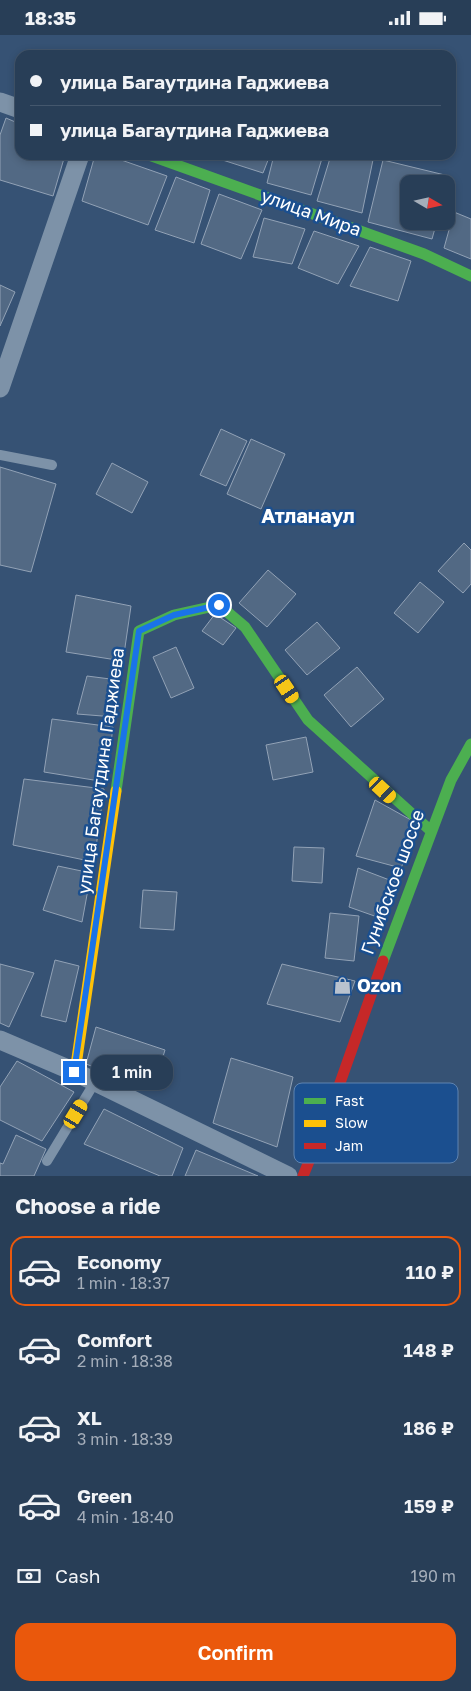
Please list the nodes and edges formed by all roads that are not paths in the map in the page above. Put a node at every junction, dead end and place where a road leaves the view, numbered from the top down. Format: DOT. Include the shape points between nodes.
graph roads {
  1 [pos="0,102"];
  2 [pos="15,107"];
  3 [pos="78,160"];
  4 [pos="164,160"];
  5 [pos="471,276"];
  6 [pos="0,388"];
  7 [pos="0,455"];
  8 [pos="52,465"];
  9 [pos="471,744"];
  10 [pos="431,831"];
  11 [pos="0,1040"];
  12 [pos="74,1072"];
  13 [pos="95,1082"];
  14 [pos="340,1083"];
  15 [pos="47,1161"];
  16 [pos="307,1163"];
  17 [pos="288,1176"];
  18 [pos="302,1176"];
  1 -- 2 [label="street"];
  3 -- 6 [label="street"];
  4 -- 5 [label="street, улица Мира" via="424,254"];
  7 -- 8 [label="lane"];
  9 -- 10 [label="street, Гунибское шоссе" via="451,781"];
  10 -- 12 [label="street, улица Багаутдина Гаджиева" via="308,720 245,627 219,605 174,615 139,631"];
  10 -- 14 [label="street, Гунибское шоссе"];
  11 -- 12 [label="street"];
  12 -- 13 [label="street"];
  13 -- 15 [label="lane"];
  13 -- 17 [label="street"];
  16 -- 18 [label="street, Гунибское шоссе"];
}
